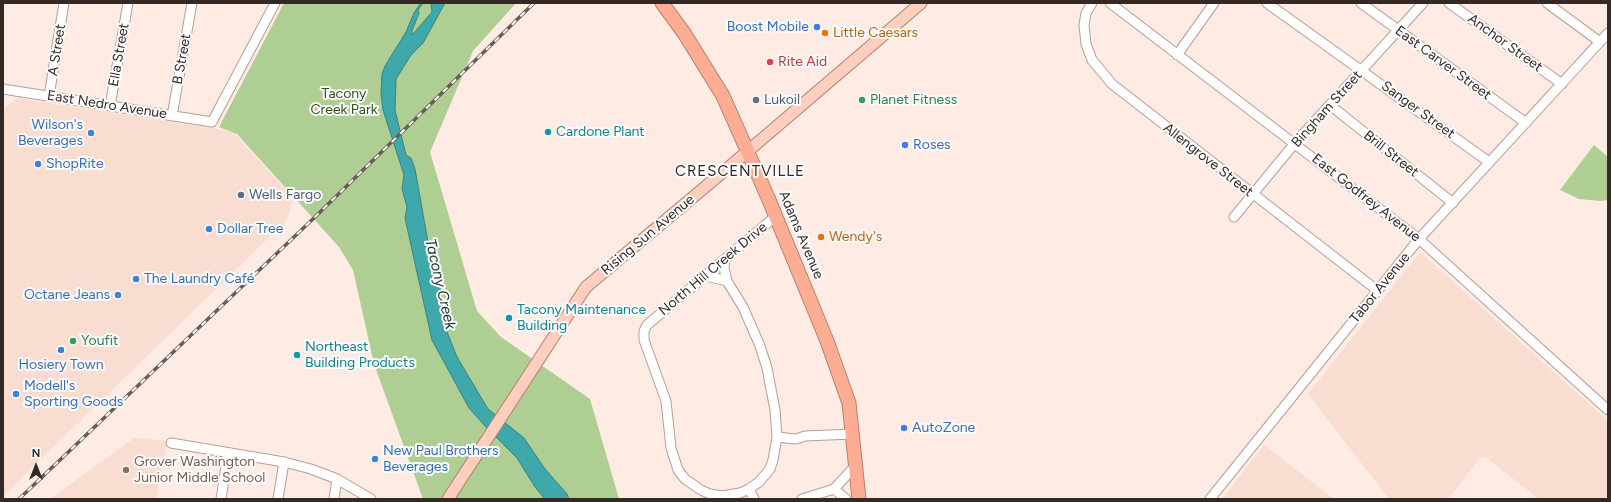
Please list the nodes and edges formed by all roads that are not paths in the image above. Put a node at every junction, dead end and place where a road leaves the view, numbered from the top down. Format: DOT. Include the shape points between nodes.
graph roads {
  1 [pos="64,3"];
  2 [pos="128,3"];
  3 [pos="192,3"];
  4 [pos="275,3"];
  5 [pos="662,3"];
  6 [pos="921,3"];
  7 [pos="1092,3"];
  8 [pos="1110,3"];
  9 [pos="1214,3"];
  10 [pos="1267,3"];
  11 [pos="1361,3"];
  12 [pos="1423,3"];
  13 [pos="1449,3"];
  14 [pos="1547,3"];
  15 [pos="1398,30"];
  16 [pos="1608,33"];
  17 [pos="1600,42"];
  18 [pos="1177,55"];
  19 [pos="1362,70"];
  20 [pos="1562,84"];
  21 [pos="3,89"];
  22 [pos="49,96"];
  23 [pos="1330,105"];
  24 [pos="110,106"];
  25 [pos="172,116"];
  26 [pos="1526,123"];
  27 [pos="1295,143"];
  28 [pos="748,151"];
  29 [pos="1490,162"];
  30 [pos="1252,195"];
  31 [pos="1453,203"];
  32 [pos="776,216"];
  33 [pos="1234,218"];
  34 [pos="1419,239"];
  35 [pos="725,259"];
  36 [pos="706,276"];
  37 [pos="727,281"];
  38 [pos="1378,291"];
  39 [pos="1608,410"];
  40 [pos="853,434"];
  41 [pos="777,437"];
  42 [pos="171,443"];
  43 [pos="228,453"];
  44 [pos="284,462"];
  45 [pos="856,465"];
  46 [pos="337,479"];
  47 [pos="749,489"];
  48 [pos="834,489"];
  49 [pos="221,499"];
  50 [pos="278,499"];
  51 [pos="334,499"];
  52 [pos="371,499"];
  53 [pos="448,499"];
  54 [pos="754,499"];
  55 [pos="802,499"];
  56 [pos="846,499"];
  57 [pos="859,499"];
  58 [pos="1210,499"];
  1 -- 22 [label="street, A Street"];
  2 -- 24 [label="street, Ella Street"];
  3 -- 25 [label="street, B Street"];
  4 -- 25 [label="street, East Nedro Avenue" via="212,122"];
  5 -- 28 [label="highway, Adams Avenue" via="716,84"];
  6 -- 28 [label="main road, Rising Sun Avenue"];
  7 -- 30 [label="street, Allengrove Street" via="1086,12 1084,25 1086,44 1092,60 1112,84"];
  8 -- 18 [label="street, East Godfrey Avenue"];
  9 -- 18 [label="street"];
  10 -- 19 [label="street, Sanger Street"];
  11 -- 15 [label="street, East Carver Street"];
  12 -- 15 [label="street, Bingham Street"];
  13 -- 20 [label="street, Anchor Street"];
  14 -- 17 [label="street"];
  15 -- 19 [label="street, Bingham Street"];
  15 -- 26 [label="street, East Carver Street"];
  16 -- 17 [label="street, Tabor Avenue"];
  17 -- 20 [label="street, Tabor Avenue"];
  18 -- 27 [label="street, East Godfrey Avenue"];
  19 -- 23 [label="street, Bingham Street"];
  19 -- 29 [label="street, Sanger Street"];
  20 -- 26 [label="street, Tabor Avenue"];
  21 -- 22 [label="street, East Nedro Avenue"];
  22 -- 24 [label="street, East Nedro Avenue"];
  23 -- 27 [label="street, Bingham Street"];
  23 -- 31 [label="street, Brill Street"];
  24 -- 25 [label="street, East Nedro Avenue"];
  26 -- 29 [label="street, Tabor Avenue"];
  27 -- 30 [label="street, Bingham Street"];
  27 -- 34 [label="street, East Godfrey Avenue"];
  28 -- 32 [label="highway, Adams Avenue"];
  28 -- 53 [label="main road, Rising Sun Avenue" via="586,287"];
  29 -- 31 [label="street, Tabor Avenue"];
  30 -- 33 [label="street, Bingham Street"];
  30 -- 38 [label="street, Allengrove Street"];
  31 -- 34 [label="street, Tabor Avenue"];
  32 -- 35 [label="street, North Hill Creek Drive"];
  32 -- 40 [label="highway, Adams Avenue" via="840,375 849,403"];
  34 -- 38 [label="street, Tabor Avenue"];
  34 -- 39 [label="street, East Godfrey Avenue"];
  35 -- 36 [label="street, North Hill Creek Drive"];
  35 -- 37 [label="street"];
  36 -- 37 [label="street"];
  36 -- 47 [label="street, North Hill Creek Drive" via="647,325 644,340 666,401 673,458 678,470 692,485 710,494 722,496"];
  37 -- 41 [label="street" via="743,307 760,346 771,389"];
  38 -- 58 [label="street, Tabor Avenue"];
  40 -- 41 [label="street" via="805,436 796,439"];
  40 -- 45 [label="highway, Adams Avenue"];
  41 -- 47 [label="street" via="770,469"];
  42 -- 43 [label="street"];
  43 -- 44 [label="street"];
  43 -- 49 [label="street"];
  44 -- 46 [label="street"];
  44 -- 50 [label="street"];
  45 -- 48 [label="street"];
  45 -- 57 [label="highway, Adams Avenue"];
  46 -- 51 [label="street"];
  46 -- 52 [label="street"];
  47 -- 54 [label="street"];
  48 -- 55 [label="street"];
  48 -- 56 [label="street"];
}
